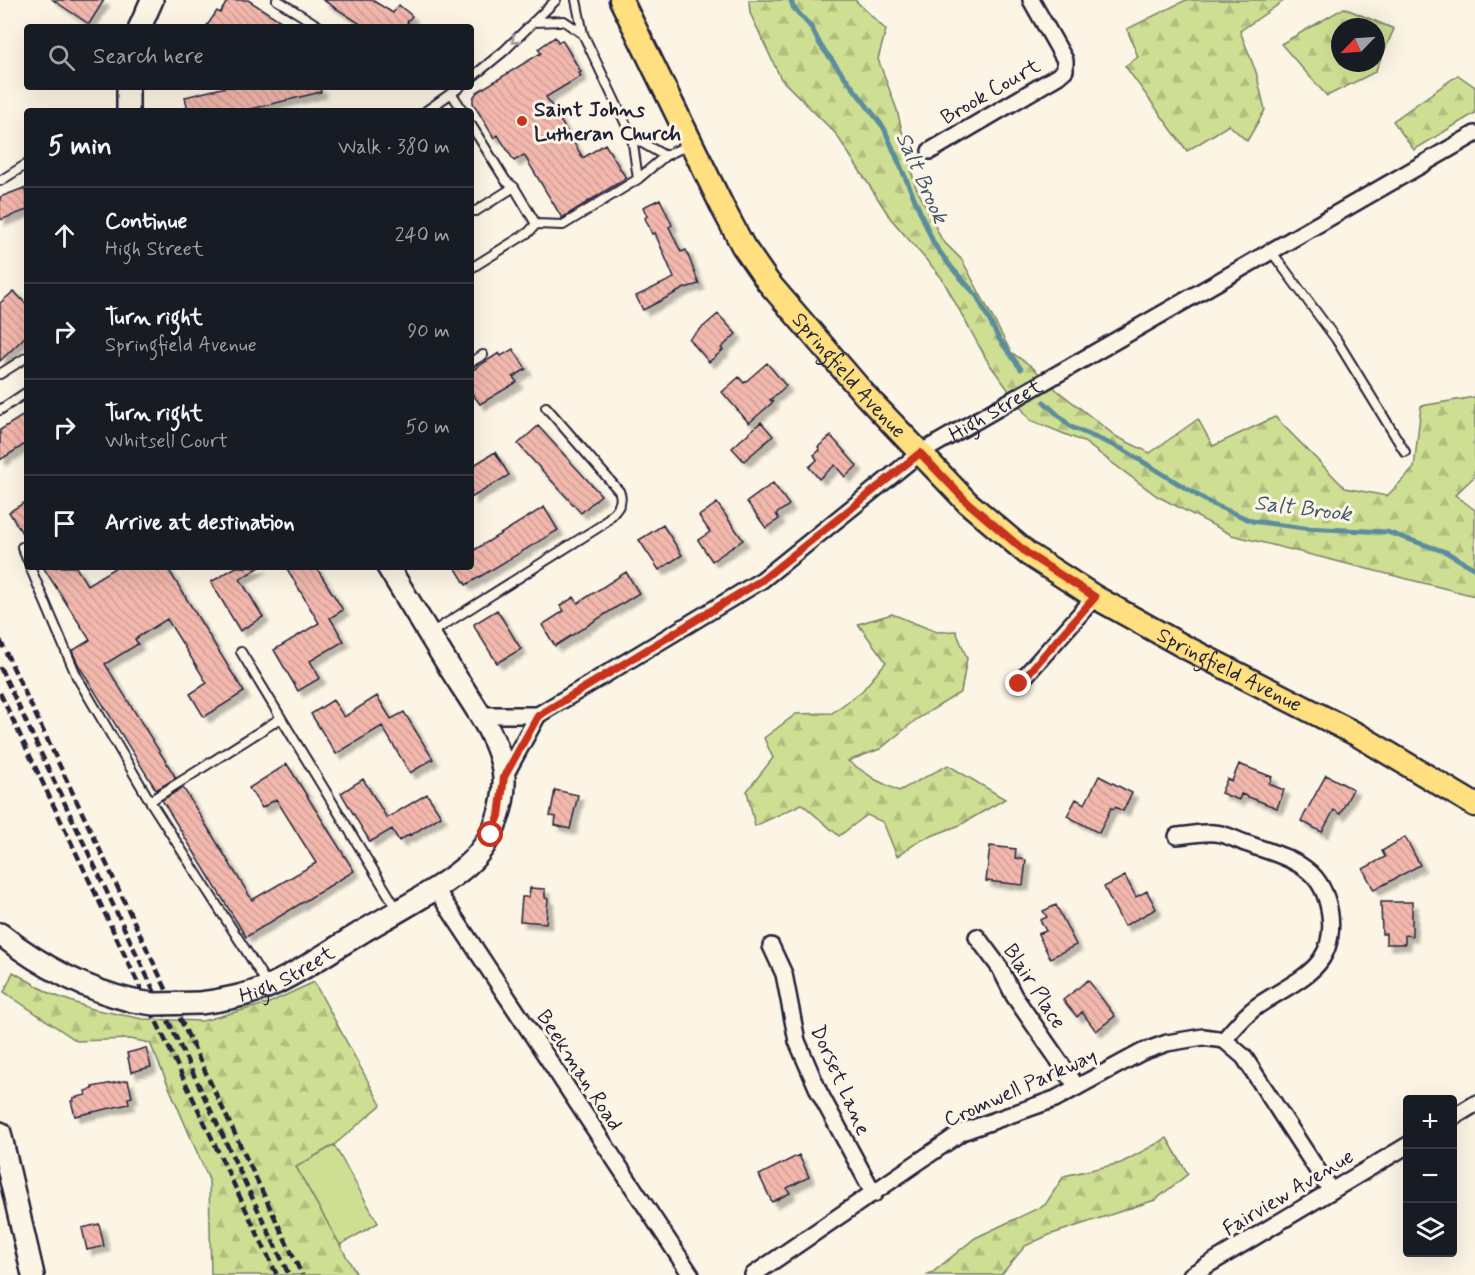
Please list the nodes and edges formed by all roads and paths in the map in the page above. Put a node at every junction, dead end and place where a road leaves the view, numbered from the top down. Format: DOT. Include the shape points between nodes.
graph roads {
  1 [pos="152,0"];
  2 [pos="277,0"];
  3 [pos="556,0"];
  4 [pos="576,0"];
  5 [pos="621,0"];
  6 [pos="1031,0"];
  7 [pos="533,22"];
  8 [pos="141,24"];
  9 [pos="315,24"];
  10 [pos="583,34"];
  11 [pos="474,76"];
  12 [pos="128,90"];
  13 [pos="457,90"];
  14 [pos="452,94"];
  15 [pos="128,108"];
  16 [pos="431,108"];
  17 [pos="461,108"];
  18 [pos="474,129"];
  19 [pos="1475,134"];
  20 [pos="632,137"];
  21 [pos="692,143"];
  22 [pos="930,150"];
  23 [pos="665,156"];
  24 [pos="24,167"];
  25 [pos="638,179"];
  26 [pos="0,181"];
  27 [pos="514,187"];
  28 [pos="474,211"];
  29 [pos="536,224"];
  30 [pos="1271,251"];
  31 [pos="474,266"];
  32 [pos="483,355"];
  33 [pos="24,359"];
  34 [pos="474,360"];
  35 [pos="0,374"];
  36 [pos="24,394"];
  37 [pos="546,407"];
  38 [pos="0,410"];
  39 [pos="1405,452"];
  40 [pos="920,453"];
  41 [pos="22,547"];
  42 [pos="24,552"];
  43 [pos="31,570"];
  44 [pos="390,570"];
  45 [pos="1095,597"];
  46 [pos="429,634"];
  47 [pos="241,652"];
  48 [pos="1019,684"];
  49 [pos="479,715"];
  50 [pos="538,716"];
  51 [pos="281,718"];
  52 [pos="504,777"];
  53 [pos="1472,798"];
  54 [pos="150,801"];
  55 [pos="1177,836"];
  56 [pos="435,888"];
  57 [pos="398,910"];
  58 [pos="0,934"];
  59 [pos="977,937"];
  60 [pos="771,946"];
  61 [pos="268,986"];
  62 [pos="1224,1040"];
  63 [pos="1077,1087"];
  64 [pos="1475,1104"];
  65 [pos="1457,1115"];
  66 [pos="1,1142"];
  67 [pos="1403,1147"];
  68 [pos="1331,1191"];
  69 [pos="874,1194"];
  70 [pos="33,1275"];
  71 [pos="691,1275"];
  72 [pos="753,1275"];
  73 [pos="1191,1275"];
  1 -- 8 [label="street"];
  2 -- 9 [label="lane"];
  3 -- 7 [label="lane"];
  4 -- 10 [label="lane"];
  5 -- 21 [label="main road, Springfield Avenue"];
  6 -- 22 [label="street, Brook Court" via="1065,60 1065,70"];
  7 -- 10 [label="lane" via="564,21"];
  7 -- 11 [label="lane, one-way"];
  10 -- 20 [label="lane"];
  12 -- 15 [label="street"];
  13 -- 14 [label="lane"];
  14 -- 16 [label="lane"];
  14 -- 17 [label="lane"];
  18 -- 27 [label="lane" via="506,181"];
  19 -- 30 [label="street, High Street"];
  20 -- 23 [label="lane"];
  20 -- 25 [label="lane"];
  21 -- 23 [label="lane"];
  21 -- 40 [label="main road, Springfield Avenue" via="734,229 768,282"];
  23 -- 25 [label="lane"];
  24 -- 26 [label="lane"];
  25 -- 29 [label="lane" via="562,225"];
  27 -- 28 [label="lane"];
  27 -- 29 [label="lane"];
  29 -- 31 [label="lane"];
  30 -- 39 [label="lane" via="1336,339"];
  30 -- 40 [label="street, High Street"];
  32 -- 34 [label="lane"];
  33 -- 35 [label="lane"];
  36 -- 38 [label="lane"];
  37 -- 46 [label="lane" via="619,491 621,504 602,525"];
  40 -- 45 [label="main road, Springfield Avenue" via="967,502 1028,554"];
  40 -- 50 [label="street, High Street" via="762,580"];
  41 -- 42 [label="lane"];
  43 -- 54 [label="lane" via="73,670"];
  44 -- 46 [label="street, High Street"];
  45 -- 48 [label="street"];
  45 -- 53 [label="main road, Springfield Avenue"];
  46 -- 49 [label="street, High Street"];
  47 -- 51 [label="lane"];
  49 -- 50 [label="street"];
  49 -- 52 [label="street, High Street" via="494,742"];
  50 -- 52 [label="street, High Street"];
  51 -- 54 [label="lane"];
  51 -- 57 [label="lane"];
  52 -- 56 [label="street, High Street" via="499,816 491,835 478,855"];
  54 -- 61 [label="lane"];
  55 -- 62 [label="street" via="1215,833 1294,862 1308,870 1318,883 1330,912 1328,943 1314,969 1255,1008"];
  56 -- 57 [label="street, High Street"];
  56 -- 71 [label="street, Beekman Road"];
  57 -- 61 [label="street, High Street"];
  58 -- 61 [label="street, High Street, bridge" via="56,973 99,992 133,1001 200,1003"];
  59 -- 63 [label="street, Blair Place"];
  60 -- 69 [label="street, Dorset Lane" via="784,974 797,1041 819,1092"];
  62 -- 63 [label="street, Cromwell Parkway" via="1203,1037 1167,1043"];
  62 -- 68 [label="street" via="1244,1057 1262,1081"];
  63 -- 69 [label="street, Cromwell Parkway" via="963,1132"];
  64 -- 65 [label="street"];
  66 -- 70 [label="street"];
  67 -- 68 [label="street, Fairview Avenue"];
  68 -- 73 [label="street, Fairview Avenue"];
  69 -- 72 [label="street, Cromwell Parkway"];
}
